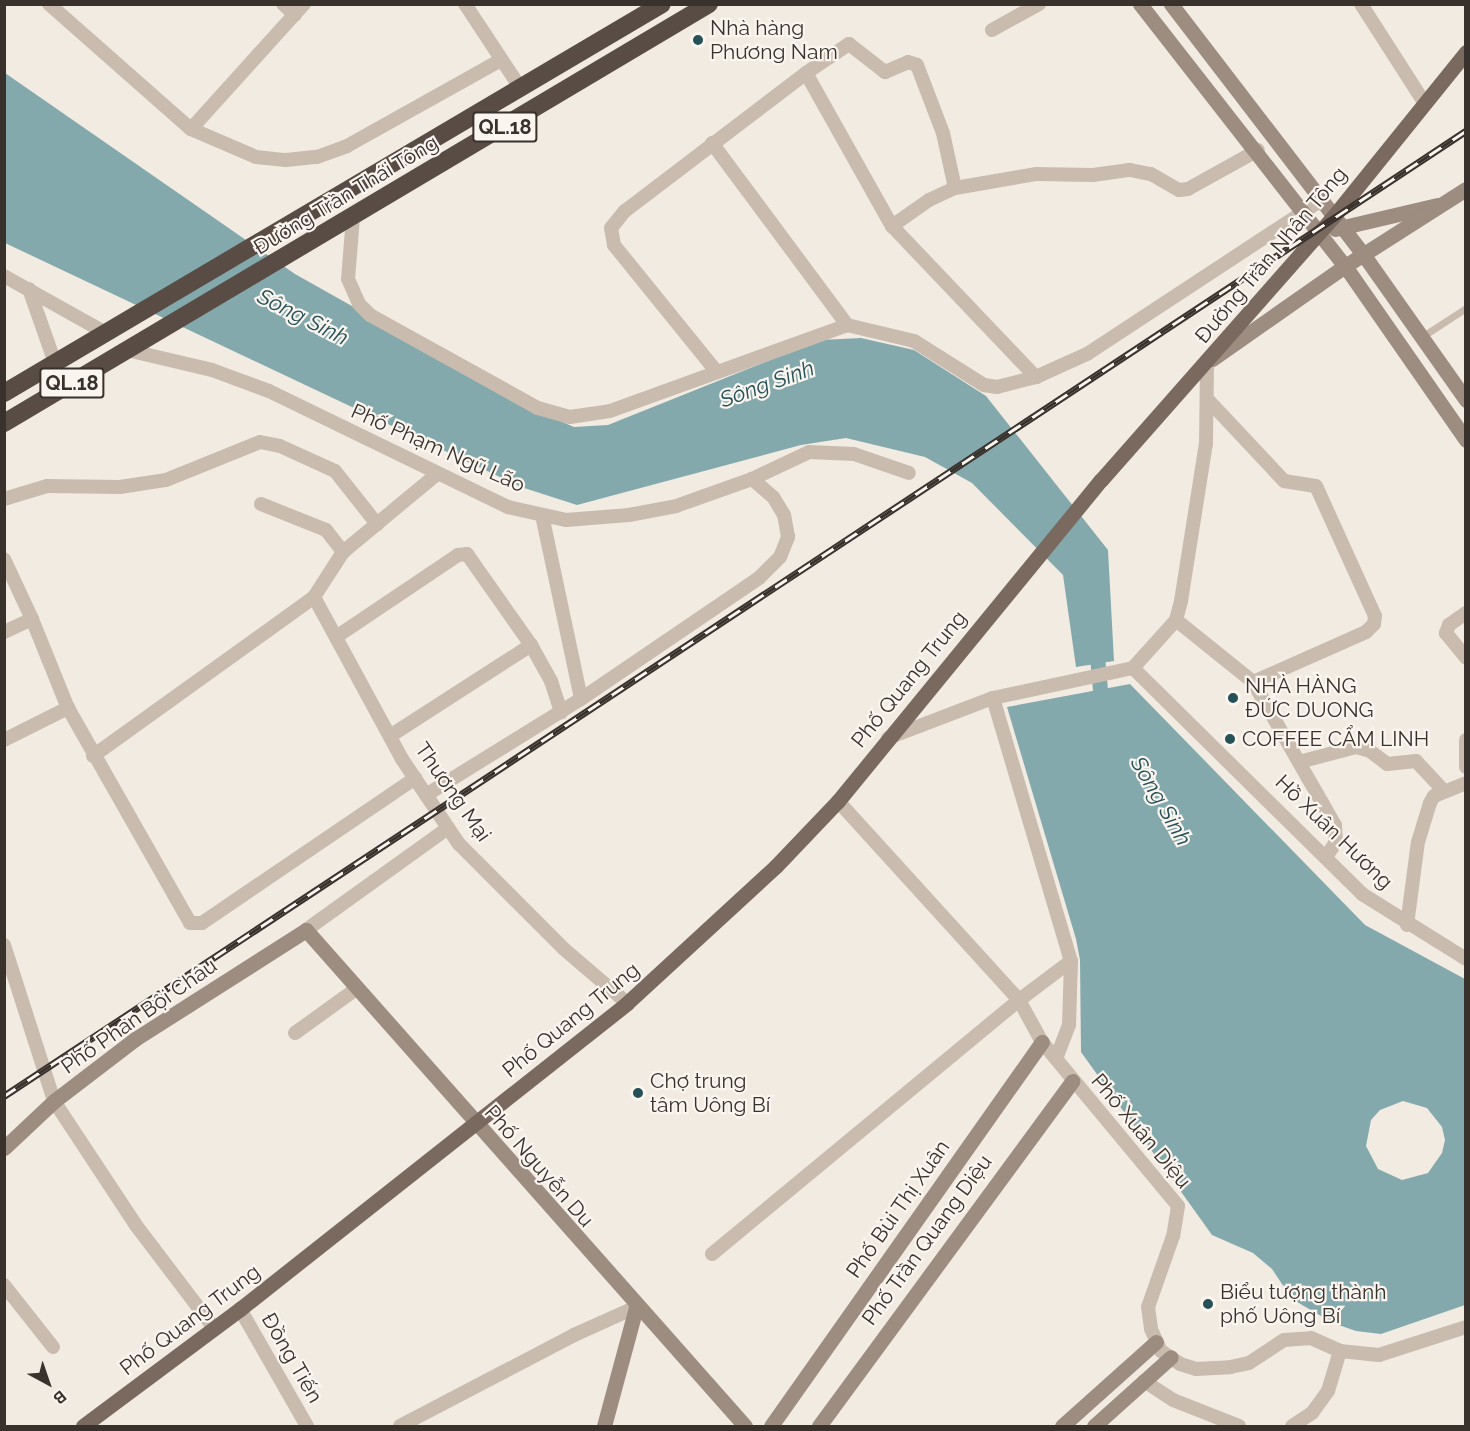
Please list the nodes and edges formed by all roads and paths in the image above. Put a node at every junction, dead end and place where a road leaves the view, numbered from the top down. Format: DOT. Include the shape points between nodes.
graph roads {
  1 [pos="49,4"];
  2 [pos="283,4"];
  3 [pos="304,4"];
  4 [pos="465,4"];
  5 [pos="662,4"];
  6 [pos="709,4"];
  7 [pos="1039,4"];
  8 [pos="1140,4"];
  9 [pos="1171,4"];
  10 [pos="1361,4"];
  11 [pos="295,15"];
  12 [pos="992,30"];
  13 [pos="1466,52"];
  14 [pos="501,60"];
  15 [pos="806,73"];
  16 [pos="522,89"];
  17 [pos="1424,102"];
  18 [pos="191,129"];
  19 [pos="712,143"];
  20 [pos="1258,150"];
  21 [pos="955,188"];
  22 [pos="1466,189"];
  23 [pos="1321,200"];
  24 [pos="1443,204"];
  25 [pos="1304,212"];
  26 [pos="353,217"];
  27 [pos="1338,223"];
  28 [pos="892,226"];
  29 [pos="1320,233"];
  30 [pos="1363,254"];
  31 [pos="1345,266"];
  32 [pos="4,276"];
  33 [pos="29,289"];
  34 [pos="1466,308"];
  35 [pos="847,325"];
  36 [pos="110,331"];
  37 [pos="1423,336"];
  38 [pos="133,347"];
  39 [pos="1208,362"];
  40 [pos="55,363"];
  41 [pos="716,371"];
  42 [pos="1036,377"];
  43 [pos="4,393"];
  44 [pos="1466,400"];
  45 [pos="1209,401"];
  46 [pos="4,423"];
  47 [pos="1466,440"];
  48 [pos="909,473"];
  49 [pos="437,474"];
  50 [pos="752,479"];
  51 [pos="4,499"];
  52 [pos="261,504"];
  53 [pos="542,514"];
  54 [pos="377,524"];
  55 [pos="343,552"];
  56 [pos="4,559"];
  57 [pos="1020,576"];
  58 [pos="314,597"];
  59 [pos="1466,613"];
  60 [pos="32,619"];
  61 [pos="1176,620"];
  62 [pos="4,632"];
  63 [pos="336,637"];
  64 [pos="531,645"];
  65 [pos="1466,658"];
  66 [pos="1133,668"];
  67 [pos="1252,682"];
  68 [pos="993,698"];
  69 [pos="581,699"];
  70 [pos="68,708"];
  71 [pos="561,712"];
  72 [pos="390,736"];
  73 [pos="887,738"];
  74 [pos="4,740"];
  75 [pos="1466,740"];
  76 [pos="93,756"];
  77 [pos="1299,762"];
  78 [pos="1466,768"];
  79 [pos="415,778"];
  80 [pos="1466,783"];
  81 [pos="1444,791"];
  82 [pos="426,795"];
  83 [pos="837,801"];
  84 [pos="448,828"];
  85 [pos="1326,857"];
  86 [pos="1407,925"];
  87 [pos="306,930"];
  88 [pos="4,945"];
  89 [pos="1466,959"];
  90 [pos="1071,961"];
  91 [pos="356,989"];
  92 [pos="1019,1000"];
  93 [pos="627,1003"];
  94 [pos="1069,1025"];
  95 [pos="295,1033"];
  96 [pos="1042,1042"];
  97 [pos="1056,1059"];
  98 [pos="1072,1081"];
  99 [pos="54,1101"];
  100 [pos="475,1125"];
  101 [pos="4,1148"];
  102 [pos="712,1254"];
  103 [pos="4,1286"];
  104 [pos="636,1307"];
  105 [pos="240,1309"];
  106 [pos="1466,1327"];
  107 [pos="214,1328"];
  108 [pos="1156,1342"];
  109 [pos="53,1347"];
  110 [pos="1340,1351"];
  111 [pos="1171,1357"];
  112 [pos="1144,1381"];
  113 [pos="83,1426"];
  114 [pos="307,1426"];
  115 [pos="400,1426"];
  116 [pos="604,1426"];
  117 [pos="745,1426"];
  118 [pos="771,1426"];
  119 [pos="819,1426"];
  120 [pos="1062,1426"];
  121 [pos="1094,1426"];
  122 [pos="1239,1426"];
  123 [pos="1292,1426"];
  1 -- 18 [label="street"];
  2 -- 11 [label="street"];
  3 -- 11 [label="street"];
  4 -- 14 [label="street"];
  5 -- 16 [label="highway, Đường Trần Thái Tông / QL.18"];
  6 -- 26 [label="highway, Đường Trần Thái Tông / QL.18"];
  7 -- 12 [label="street"];
  8 -- 20 [label="main road"];
  9 -- 23 [label="main road"];
  10 -- 17 [label="street"];
  11 -- 18 [label="street"];
  13 -- 17 [label="main road, Đường Trần Nhân Tông"];
  14 -- 16 [label="street"];
  14 -- 18 [label="street" via="347,146 317,156 286,160 256,157"];
  15 -- 19 [label="street"];
  15 -- 21 [label="street" via="849,44 885,72 908,62 917,65 943,133"];
  15 -- 28 [label="street"];
  16 -- 36 [label="highway, Đường Trần Thái Tông / QL.18"];
  17 -- 27 [label="main road, Đường Trần Nhân Tông"];
  19 -- 35 [label="street"];
  19 -- 41 [label="street" via="625,211 611,228 610,236"];
  20 -- 21 [label="street" via="1188,189 1179,190 1151,174 1130,170 1093,175 1036,174"];
  20 -- 25 [label="main road"];
  21 -- 28 [label="street" via="929,200"];
  22 -- 24 [label="main road"];
  23 -- 25 [label="street"];
  23 -- 27 [label="main road"];
  24 -- 27 [label="main road"];
  24 -- 30 [label="main road"];
  25 -- 29 [label="main road"];
  25 -- 42 [label="street" via="1087,354"];
  26 -- 38 [label="highway, Đường Trần Thái Tông / QL.18"];
  26 -- 41 [label="street" via="348,279 359,304 370,315 538,408 570,417 590,416"];
  27 -- 29 [label="main road, Đường Trần Nhân Tông"];
  27 -- 30 [label="main road"];
  28 -- 42 [label="street"];
  29 -- 31 [label="main road"];
  29 -- 39 [label="main road, Đường Trần Nhân Tông"];
  30 -- 31 [label="main road"];
  30 -- 37 [label="main road"];
  31 -- 39 [label="main road"];
  31 -- 47 [label="main road"];
  32 -- 33 [label="street"];
  33 -- 36 [label="street"];
  33 -- 40 [label="street"];
  34 -- 37 [label="lane"];
  35 -- 41 [label="street"];
  35 -- 42 [label="street" via="914,341 984,385 998,387"];
  36 -- 40 [label="highway, Đường Trần Thái Tông / QL.18"];
  37 -- 44 [label="main road"];
  38 -- 46 [label="highway, Đường Trần Thái Tông / QL.18"];
  38 -- 49 [label="street, Phố Phạm Ngũ Lão" via="269,391"];
  39 -- 45 [label="street"];
  39 -- 57 [label="main road, Đường Trần Nhân Tông"];
  40 -- 43 [label="highway, Đường Trần Thái Tông / QL.18"];
  45 -- 61 [label="street"];
  45 -- 67 [label="street" via="1284,481 1316,486 1375,616 1374,624 1366,632"];
  48 -- 50 [label="street, Phố Phạm Ngũ Lão" via="854,454 809,452"];
  49 -- 53 [label="street, Phố Phạm Ngũ Lão" via="508,507"];
  49 -- 54 [label="street"];
  50 -- 53 [label="street, Phố Phạm Ngũ Lão" via="676,506 629,515 566,520"];
  50 -- 69 [label="street" via="773,497 784,515 788,537 780,557 759,578"];
  51 -- 54 [label="street" via="47,486 120,487 166,480 260,442 335,471"];
  52 -- 55 [label="street" via="326,530"];
  53 -- 69 [label="street"];
  54 -- 55 [label="street"];
  55 -- 58 [label="street"];
  56 -- 60 [label="street"];
  57 -- 73 [label="main road, Phố Quang Trung"];
  58 -- 63 [label="street, Thương Mại"];
  58 -- 76 [label="street"];
  59 -- 65 [label="street" via="1449,625 1446,633"];
  60 -- 62 [label="street"];
  60 -- 70 [label="street"];
  61 -- 66 [label="street"];
  61 -- 67 [label="street"];
  63 -- 64 [label="street" via="462,553 470,556"];
  63 -- 72 [label="street, Thương Mại"];
  64 -- 71 [label="street" via="551,681"];
  64 -- 72 [label="street"];
  66 -- 68 [label="street"];
  66 -- 85 [label="street, Hồ Xuân Hương"];
  67 -- 77 [label="street"];
  68 -- 73 [label="street"];
  68 -- 90 [label="street"];
  69 -- 71 [label="street"];
  70 -- 74 [label="street"];
  70 -- 76 [label="street"];
  71 -- 82 [label="street"];
  72 -- 79 [label="street, Thương Mại"];
  73 -- 83 [label="main road, Phố Quang Trung"];
  75 -- 78 [label="street"];
  76 -- 79 [label="street" via="185,918 195,925"];
  77 -- 81 [label="street" via="1356,747 1370,751 1387,764 1416,761"];
  77 -- 85 [label="street" via="1335,825 1336,842"];
  79 -- 82 [label="street, Thương Mại"];
  80 -- 81 [label="street"];
  81 -- 86 [label="street" via="1430,803 1418,842"];
  82 -- 84 [label="street, Thương Mại"];
  83 -- 92 [label="street, Phố Xuân Diệu"];
  83 -- 93 [label="main road, Phố Quang Trung" via="714,926"];
  84 -- 87 [label="street"];
  84 -- 93 [label="street, Thương Mại" via="459,844 564,949"];
  85 -- 86 [label="street, Hồ Xuân Hương" via="1362,894"];
  86 -- 89 [label="street, Hồ Xuân Hương"];
  87 -- 91 [label="main road, Phố Nguyễn Du"];
  87 -- 99 [label="main road, Phố Phan Bội Châu" via="135,1039"];
  88 -- 99 [label="street"];
  90 -- 92 [label="street"];
  90 -- 94 [label="street"];
  91 -- 95 [label="street"];
  91 -- 100 [label="main road, Phố Nguyễn Du"];
  92 -- 96 [label="street, Phố Xuân Diệu"];
  92 -- 102 [label="street"];
  93 -- 100 [label="main road, Phố Quang Trung"];
  94 -- 96 [label="street, Phố Bùi Thị Xuân"];
  94 -- 97 [label="street"];
  96 -- 97 [label="street, Phố Xuân Diệu"];
  96 -- 118 [label="main road, Phố Bùi Thị Xuân"];
  97 -- 98 [label="street, Phố Xuân Diệu"];
  98 -- 108 [label="street, Phố Xuân Diệu" via="1178,1206 1173,1236 1148,1307"];
  98 -- 119 [label="main road, Phố Trần Quang Diệu"];
  99 -- 101 [label="main road, Phố Phan Bội Châu"];
  99 -- 107 [label="street" via="135,1224"];
  100 -- 104 [label="main road, Phố Nguyễn Du"];
  100 -- 105 [label="main road, Phố Quang Trung"];
  103 -- 109 [label="street"];
  104 -- 115 [label="street"];
  104 -- 116 [label="main road"];
  104 -- 117 [label="main road, Phố Nguyễn Du"];
  105 -- 107 [label="main road, Phố Quang Trung"];
  105 -- 114 [label="street, Đồng Tiến"];
  106 -- 110 [label="street" via="1378,1355"];
  107 -- 113 [label="main road, Phố Quang Trung"];
  108 -- 111 [label="street"];
  108 -- 120 [label="main road"];
  110 -- 111 [label="street" via="1311,1338 1284,1340 1249,1363 1230,1367 1196,1369"];
  110 -- 123 [label="street" via="1328,1391 1312,1413"];
  111 -- 112 [label="main road"];
  112 -- 121 [label="main road"];
  112 -- 122 [label="street" via="1173,1400"];
}
